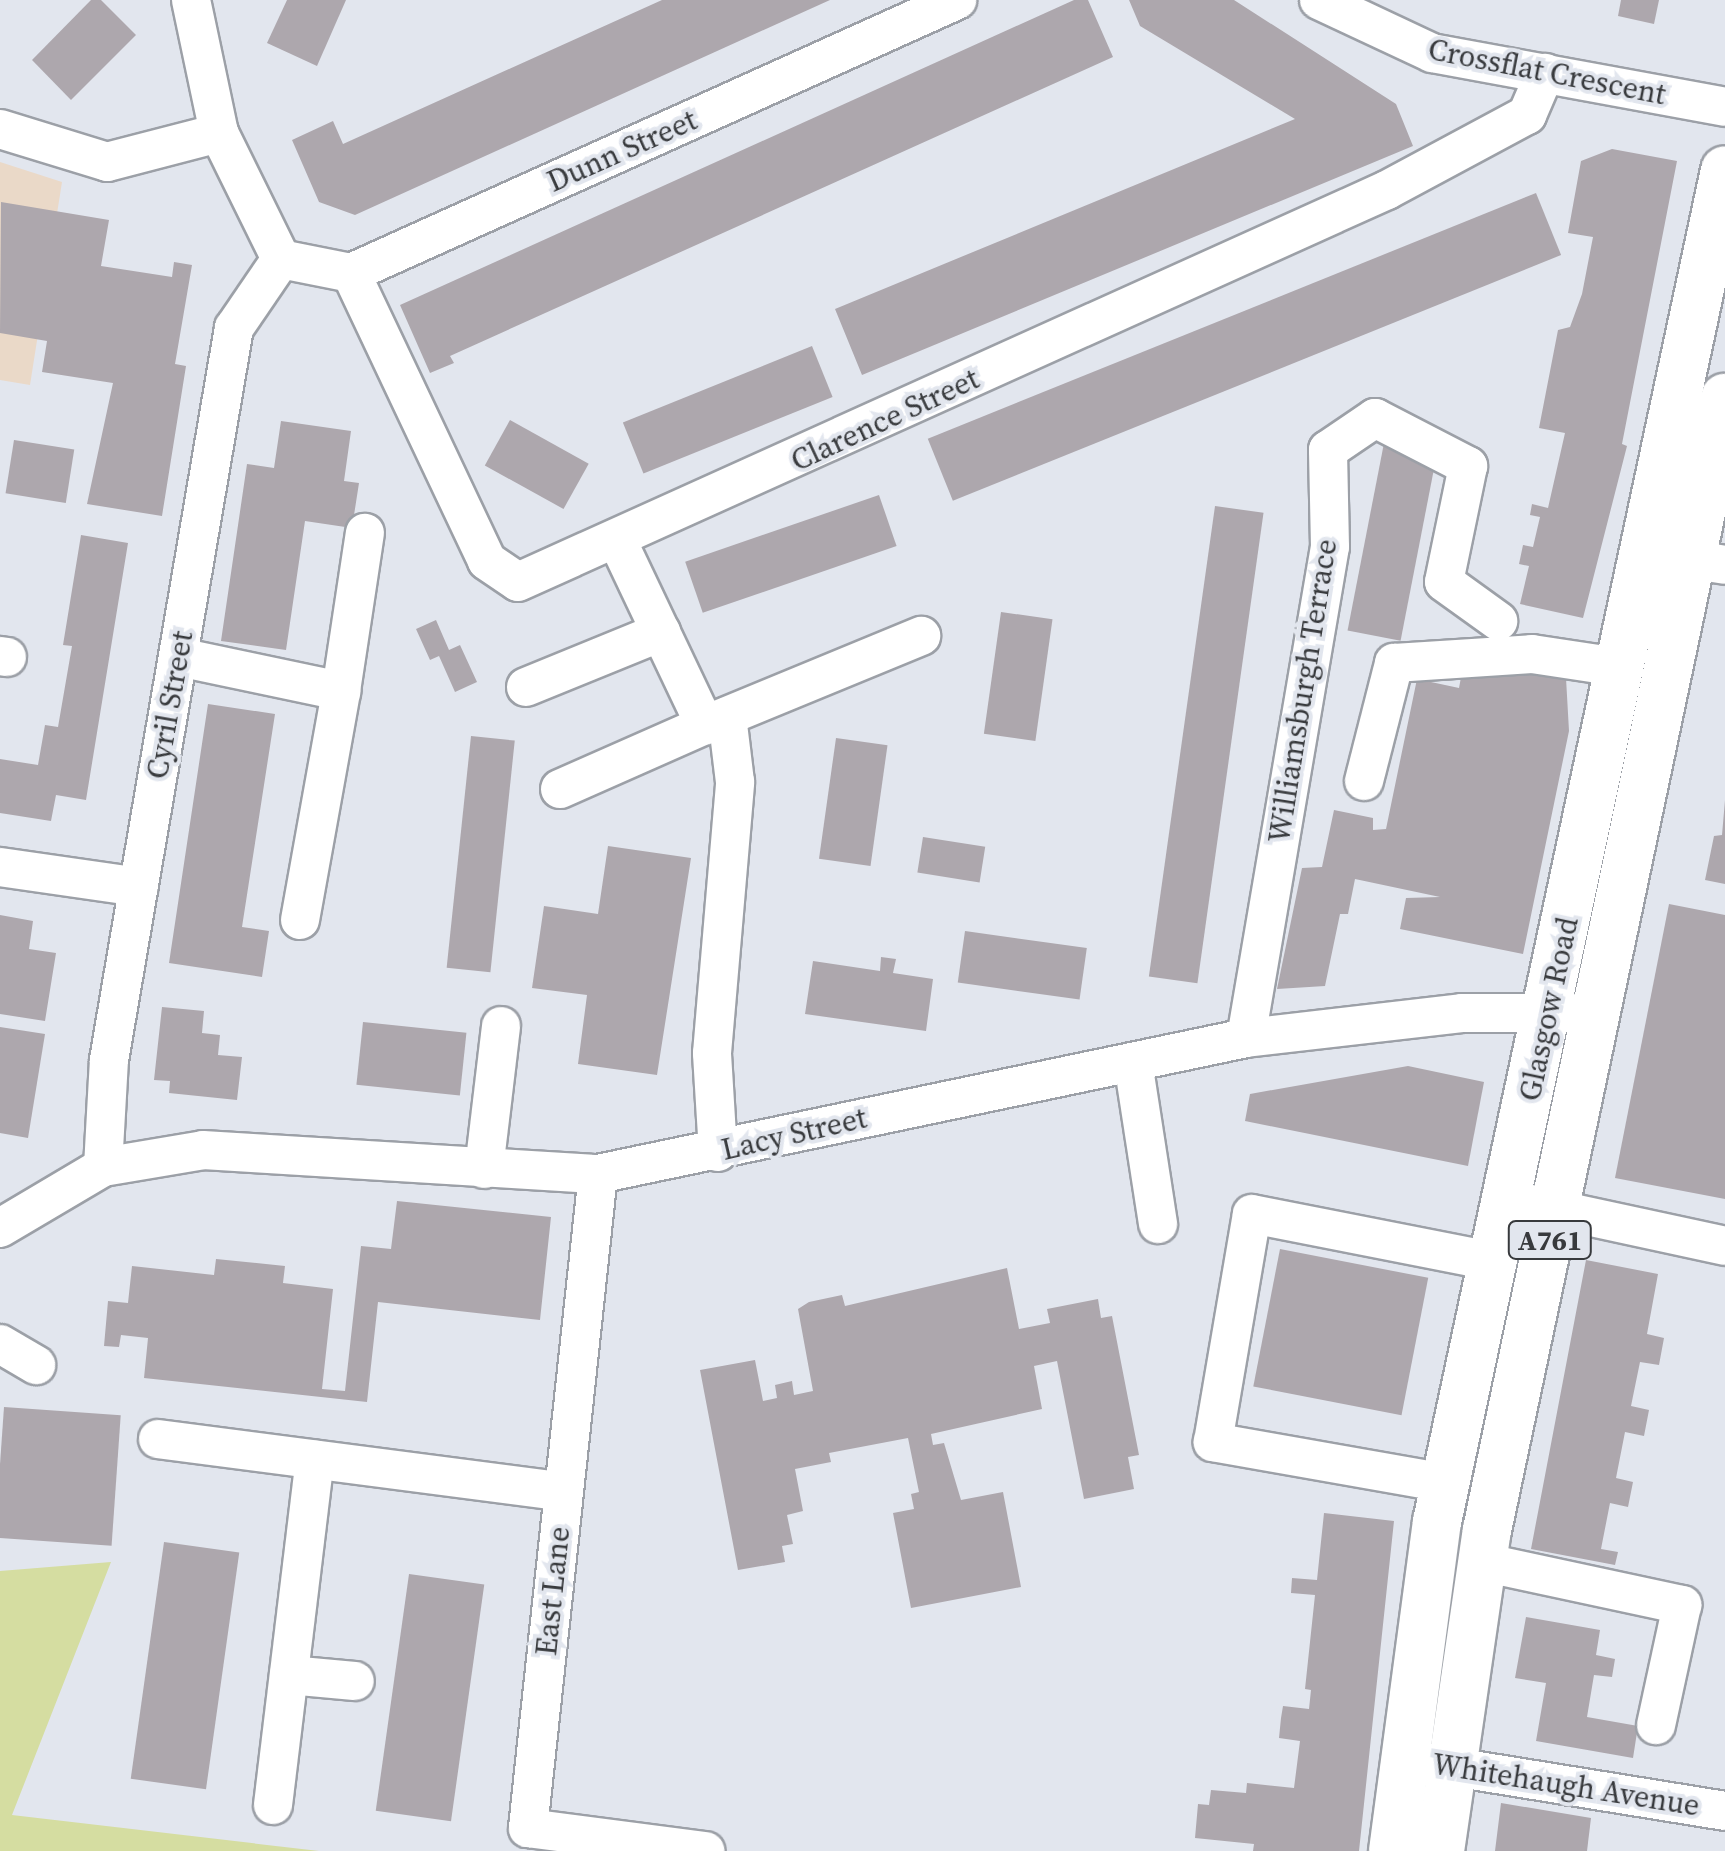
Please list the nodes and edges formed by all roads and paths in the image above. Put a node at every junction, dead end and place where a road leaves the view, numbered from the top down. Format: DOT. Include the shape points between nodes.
graph roads {
  1 [pos="190,0"];
  2 [pos="957,0"];
  3 [pos="1319,0"];
  4 [pos="1545,73"];
  5 [pos="1725,106"];
  6 [pos="0,129"];
  7 [pos="219,133"];
  8 [pos="1725,170"];
  9 [pos="1717,254"];
  10 [pos="281,259"];
  11 [pos="351,273"];
  12 [pos="1725,398"];
  13 [pos="365,533"];
  14 [pos="618,542"];
  15 [pos="1709,562"];
  16 [pos="1498,621"];
  17 [pos="661,632"];
  18 [pos="921,636"];
  19 [pos="178,657"];
  20 [pos="1618,666"];
  21 [pos="526,687"];
  22 [pos="341,691"];
  23 [pos="716,720"];
  24 [pos="1364,781"];
  25 [pos="560,788"];
  26 [pos="0,866"];
  27 [pos="139,886"];
  28 [pos="300,920"];
  29 [pos="1551,1009"];
  30 [pos="1598,1019"];
  31 [pos="501,1026"];
  32 [pos="1246,1038"];
  33 [pos="1133,1062"];
  34 [pos="718,1152"];
  35 [pos="102,1167"];
  36 [pos="484,1170"];
  37 [pos="598,1174"];
  38 [pos="1508,1199"];
  39 [pos="1557,1209"];
  40 [pos="1158,1224"];
  41 [pos="0,1228"];
  42 [pos="1725,1246"];
  43 [pos="1497,1262"];
  44 [pos="0,1344"];
  45 [pos="36,1365"];
  46 [pos="158,1439"];
  47 [pos="315,1460"];
  48 [pos="1445,1483"];
  49 [pos="564,1492"];
  50 [pos="1482,1562"];
  51 [pos="288,1676"];
  52 [pos="355,1682"];
  53 [pos="1656,1725"];
  54 [pos="1429,1763"];
  55 [pos="273,1805"];
  56 [pos="1725,1811"];
  57 [pos="706,1851"];
  58 [pos="1392,1851"];
  59 [pos="1440,1851"];
  1 -- 7 [label="street"];
  2 -- 11 [label="street, Dunn Street"];
  3 -- 4 [label="street, Crossflat Crescent" via="1432,54"];
  4 -- 5 [label="street, Crossflat Crescent"];
  4 -- 14 [label="street, Clarence Street" via="1527,115 1388,190"];
  6 -- 7 [label="street" via="107,162"];
  7 -- 10 [label="street"];
  8 -- 9 [label="main road, Glasgow Road / A761"];
  9 -- 20 [label="main road, Glasgow Road / A761"];
  10 -- 11 [label="street"];
  10 -- 19 [label="street, Cyril Street" via="234,328"];
  11 -- 14 [label="street, Clarence Street" via="486,561 518,582"];
  12 -- 15 [label="main road, Glasgow Road / A761"];
  13 -- 22 [label="street"];
  14 -- 17 [label="street"];
  15 -- 30 [label="main road, Glasgow Road / A761"];
  16 -- 32 [label="street, Williamsburgh Terrace" via="1444,582 1468,466 1376,418 1328,450 1330,547"];
  17 -- 21 [label="street"];
  17 -- 23 [label="street"];
  18 -- 23 [label="street"];
  19 -- 22 [label="street"];
  19 -- 27 [label="street, Cyril Street"];
  20 -- 24 [label="street" via="1532,654 1394,664"];
  20 -- 29 [label="main road, Glasgow Road / A761"];
  22 -- 28 [label="street"];
  23 -- 25 [label="street"];
  23 -- 34 [label="street" via="734,782 712,1052"];
  26 -- 27 [label="street"];
  27 -- 35 [label="street, Cyril Street" via="109,1060"];
  29 -- 30 [label="street, Lacy Street"];
  29 -- 32 [label="street, Lacy Street"];
  29 -- 38 [label="main road, Glasgow Road / A761"];
  30 -- 39 [label="main road, Glasgow Road / A761"];
  31 -- 36 [label="street"];
  32 -- 33 [label="street, Lacy Street"];
  33 -- 34 [label="street, Lacy Street"];
  33 -- 40 [label="street"];
  34 -- 37 [label="street, Lacy Street"];
  35 -- 36 [label="street, Lacy Street" via="203,1150"];
  35 -- 41 [label="street, Lacy Street"];
  36 -- 37 [label="street, Lacy Street"];
  37 -- 49 [label="street, East Lane"];
  38 -- 39 [label="street"];
  38 -- 43 [label="main road, Glasgow Road / A761"];
  39 -- 42 [label="street"];
  39 -- 50 [label="main road, Glasgow Road / A761"];
  43 -- 48 [label="main road, Glasgow Road / A761"];
  43 -- 48 [label="street" via="1252,1214 1213,1442"];
  44 -- 45 [label="street"];
  46 -- 47 [label="street"];
  47 -- 49 [label="street"];
  47 -- 51 [label="street"];
  48 -- 54 [label="main road, Glasgow Road / A761"];
  49 -- 57 [label="street, East Lane" via="528,1828"];
  50 -- 53 [label="street" via="1682,1605"];
  50 -- 54 [label="main road, Glasgow Road / A761"];
  51 -- 52 [label="street"];
  51 -- 55 [label="street"];
  54 -- 56 [label="street, Whitehaugh Avenue"];
  54 -- 58 [label="main road, Glasgow Road / A761"];
  54 -- 59 [label="main road, Glasgow Road / A761"];
}
